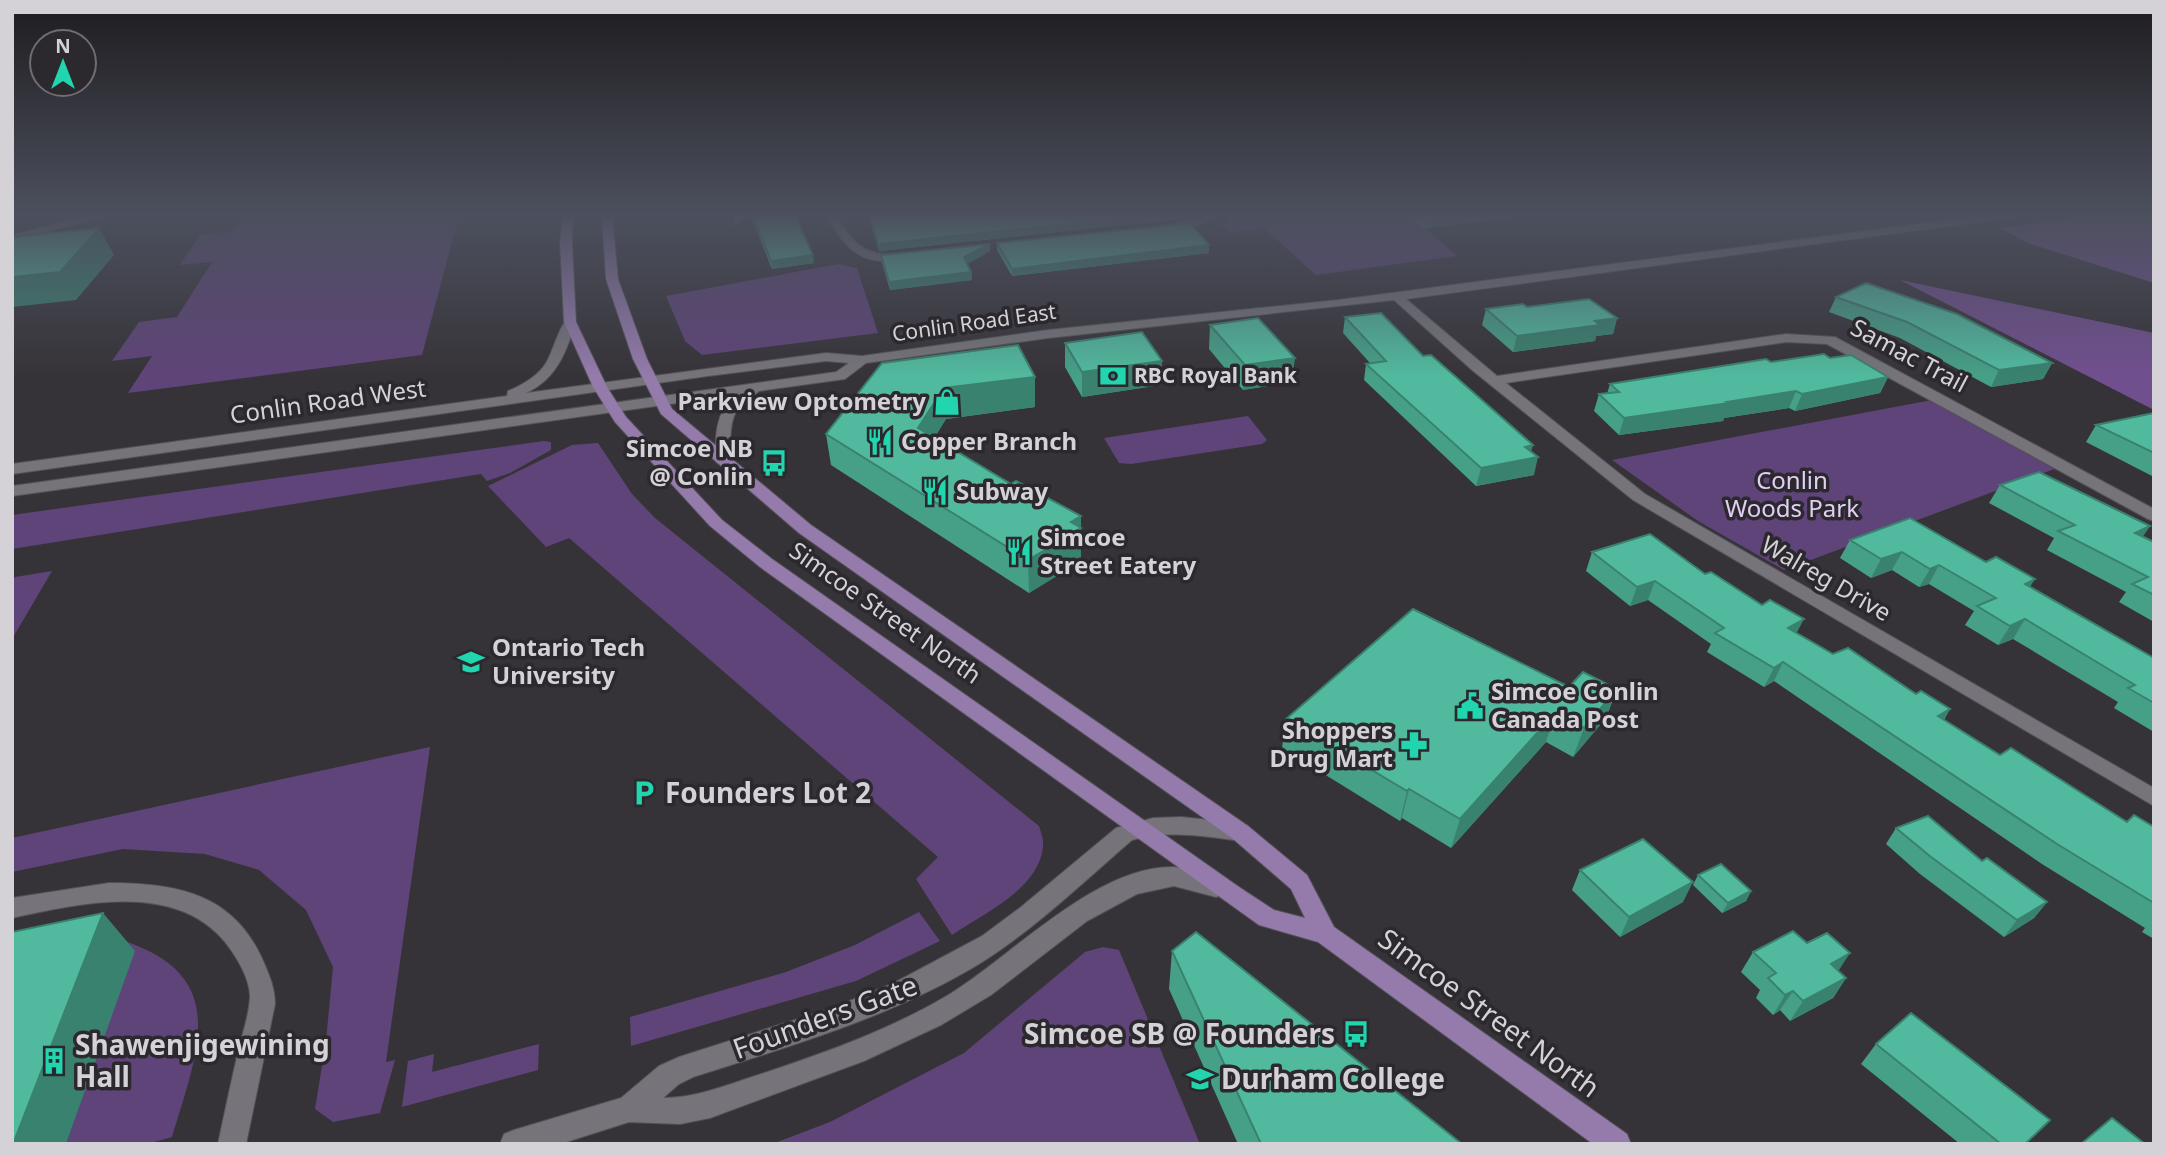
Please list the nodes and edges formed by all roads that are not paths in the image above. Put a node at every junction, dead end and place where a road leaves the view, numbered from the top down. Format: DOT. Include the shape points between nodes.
graph roads {
  1 [pos="567,269"];
  2 [pos="611,269"];
  3 [pos="1601,269"];
  4 [pos="1396,296"];
  5 [pos="570,322"];
  6 [pos="862,360"];
  7 [pos="650,380"];
  8 [pos="1494,381"];
  9 [pos="777,384"];
  10 [pos="600,387"];
  11 [pos="494,401"];
  12 [pos="660,401"];
  13 [pos="613,407"];
  14 [pos="723,462"];
  15 [pos="12,469"];
  16 [pos="12,491"];
  17 [pos="2154,516"];
  18 [pos="2154,798"];
  19 [pos="1140,828"];
  20 [pos="1240,832"];
  21 [pos="1231,894"];
  22 [pos="12,908"];
  23 [pos="1325,934"];
  24 [pos="629,1109"];
  25 [pos="232,1144"];
  26 [pos="514,1144"];
  27 [pos="1618,1144"];
  1 -- 5 [label="main road, Simcoe Street North"];
  2 -- 7 [label="main road, Simcoe Street North" via="631,338"];
  3 -- 4 [label="street, Conlin Road East"];
  4 -- 6 [label="street, Conlin Road East" via="1048,334"];
  4 -- 8 [label="street, Walreg Drive"];
  5 -- 10 [label="main road, Simcoe Street North"];
  5 -- 11 [label="street" via="555,364 544,377"];
  6 -- 7 [label="street, Conlin Road East" via="826,357"];
  6 -- 9 [label="street, Conlin Road East" via="840,376"];
  7 -- 10 [label="street, Conlin Road West"];
  7 -- 12 [label="main road, Simcoe Street North"];
  8 -- 17 [label="street, Samac Trail" via="1786,338 1830,340"];
  8 -- 18 [label="street, Walreg Drive" via="1667,516"];
  9 -- 12 [label="street, Conlin Road East"];
  9 -- 14 [label="street" via="748,392 734,402 722,434"];
  10 -- 11 [label="street, Conlin Road West"];
  10 -- 13 [label="main road, Simcoe Street North"];
  11 -- 15 [label="street, Conlin Road West"];
  12 -- 13 [label="street, Conlin Road East"];
  12 -- 14 [label="main road, Simcoe Street North"];
  13 -- 16 [label="street, Conlin Road West"];
  13 -- 19 [label="main road, Simcoe Street North" via="716,523 766,564"];
  14 -- 20 [label="main road, Simcoe Street North" via="805,529"];
  19 -- 20 [label="street, Founders Gate" via="1179,824"];
  19 -- 21 [label="main road, Simcoe Street North"];
  19 -- 24 [label="street, Founders Gate" via="1124,834 970,956 883,1001 822,1025 688,1066 669,1075"];
  20 -- 23 [label="main road, Simcoe Street North" via="1299,882"];
  21 -- 23 [label="main road, Simcoe Street North" via="1267,918"];
  21 -- 24 [label="street, Founders Gate" via="1197,879 1178,877 1125,889 1076,916 997,978 908,1030 822,1065 690,1109"];
  22 -- 25 [label="street" via="101,892 141,892 202,907 226,922 243,944 262,992"];
  23 -- 27 [label="main road, Simcoe Street North"];
  24 -- 26 [label="street, Founders Gate"];
}
